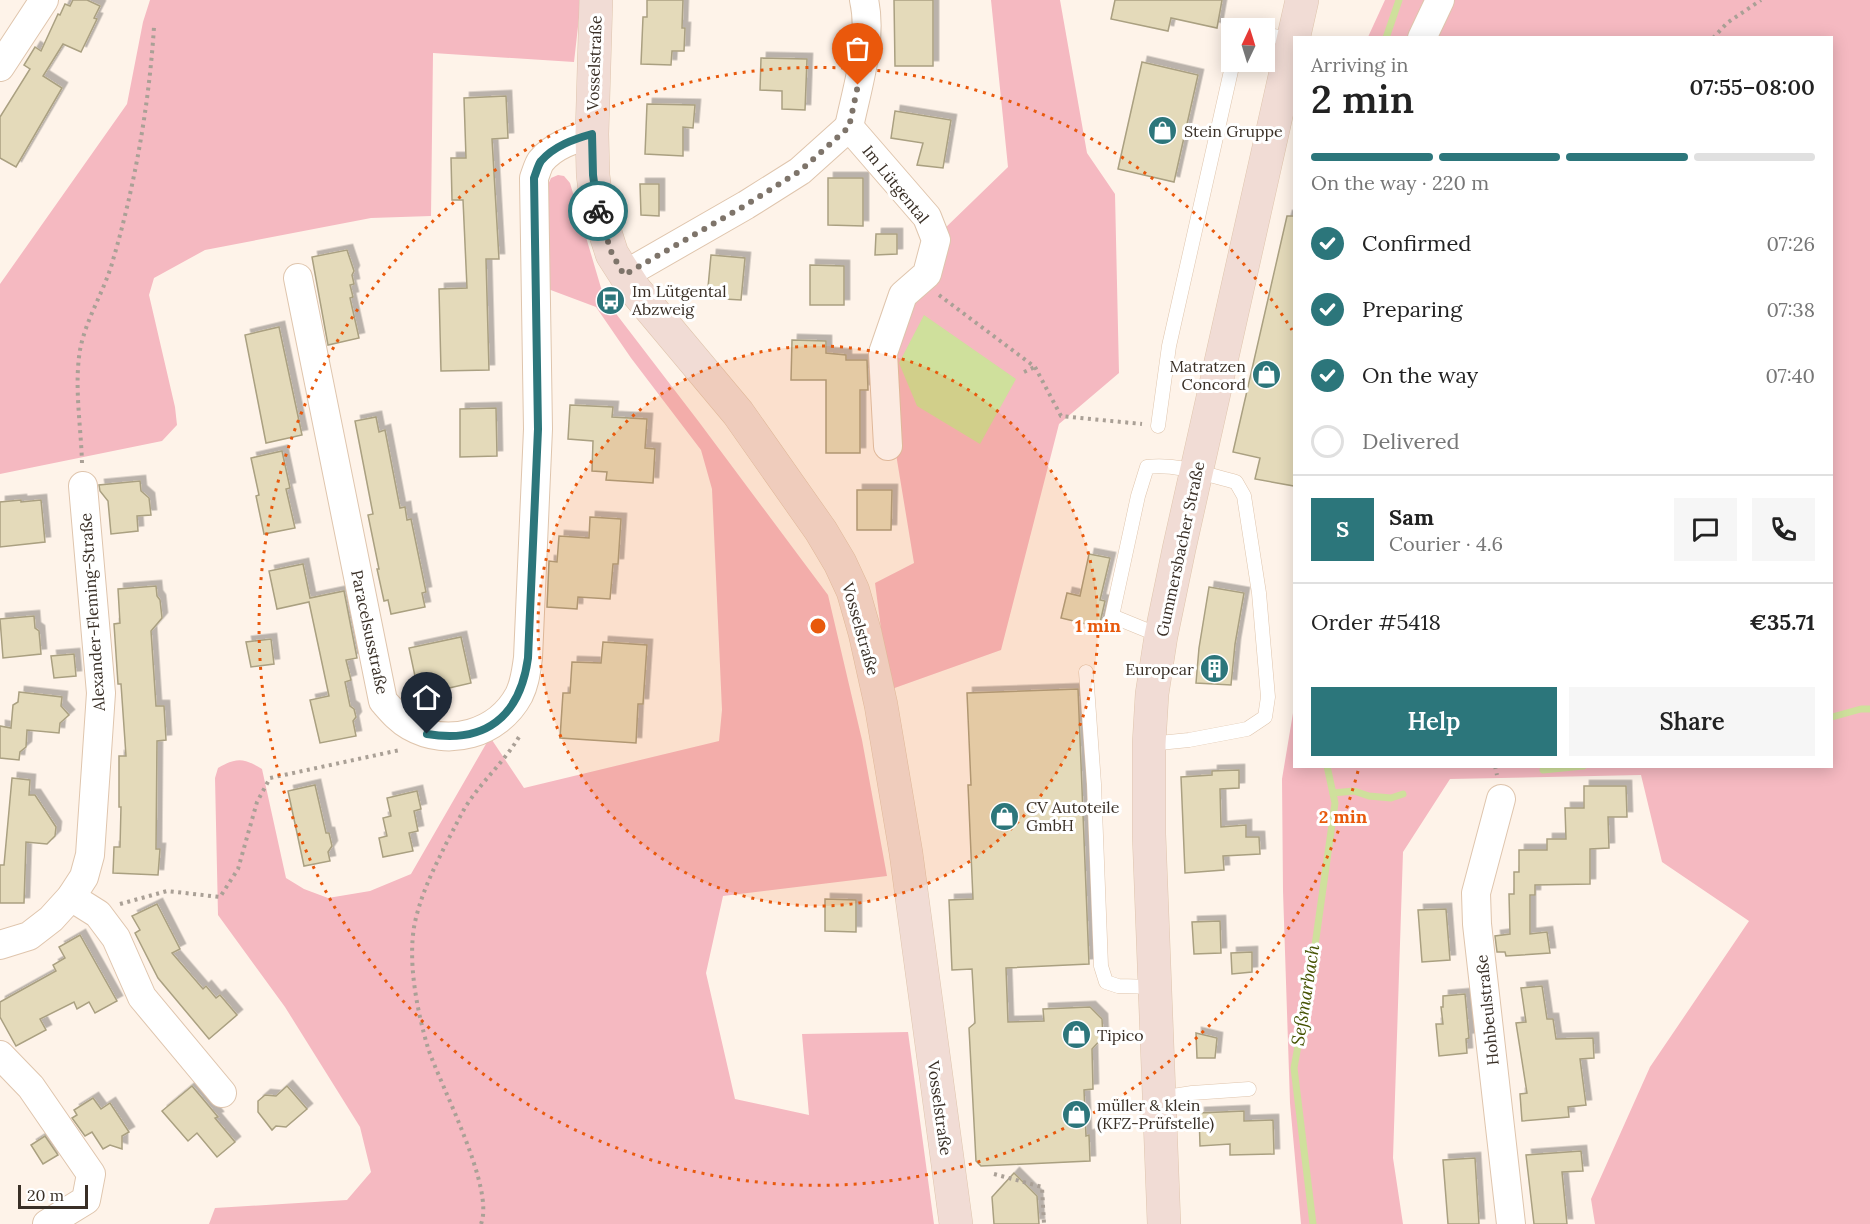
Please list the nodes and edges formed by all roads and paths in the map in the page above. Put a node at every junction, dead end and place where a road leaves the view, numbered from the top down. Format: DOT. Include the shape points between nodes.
graph roads {
  1 [pos="44,0"];
  2 [pos="596,0"];
  3 [pos="864,0"];
  4 [pos="1302,0"];
  5 [pos="1440,0"];
  6 [pos="1761,0"];
  7 [pos="154,27"];
  8 [pos="1423,36"];
  9 [pos="1715,36"];
  10 [pos="1285,50"];
  11 [pos="0,67"];
  12 [pos="1231,72"];
  13 [pos="849,127"];
  14 [pos="592,134"];
  15 [pos="927,274"];
  16 [pos="624,275"];
  17 [pos="298,278"];
  18 [pos="1035,367"];
  19 [pos="1024,372"];
  20 [pos="1158,426"];
  21 [pos="888,446"];
  22 [pos="1196,472"];
  23 [pos="83,486"];
  24 [pos="1161,636"];
  25 [pos="1086,672"];
  26 [pos="519,694"];
  27 [pos="1149,744"];
  28 [pos="400,750"];
  29 [pos="1501,799"];
  30 [pos="71,897"];
  31 [pos="98,914"];
  32 [pos="0,945"];
  33 [pos="1156,987"];
  34 [pos="0,1055"];
  35 [pos="1249,1089"];
  36 [pos="222,1093"];
  37 [pos="1160,1098"];
  38 [pos="994,1174"];
  39 [pos="47,1224"];
  40 [pos="481,1224"];
  41 [pos="956,1224"];
  42 [pos="1044,1224"];
  43 [pos="1164,1224"];
  44 [pos="1511,1224"];
  1 -- 11 [label="street"];
  2 -- 14 [label="street, Vosselstraße"];
  3 -- 13 [label="street" via="867,13 863,64"];
  4 -- 10 [label="street, Gummersbacher Straße"];
  5 -- 8 [label="street"];
  6 -- 9 [label="path" via="1727,22"];
  7 -- 23 [label="path" via="151,75 130,189 113,262 80,348 77,375"];
  10 -- 22 [label="street, Gummersbacher Straße"];
  12 -- 20 [label="lane" via="1169,346"];
  13 -- 15 [label="street, Im Lütgental" via="927,217 936,240"];
  13 -- 16 [label="street" via="800,171"];
  14 -- 16 [label="street, Vosselstraße" via="597,207 612,254"];
  14 -- 26 [label="street, Paracelsusstraße" via="571,139 540,161 534,178 538,429 528,658"];
  15 -- 18 [label="path" via="936,293"];
  15 -- 21 [label="street" via="903,296 883,353"];
  16 -- 41 [label="street, Vosselstraße" via="738,413 821,531 853,591 880,705 904,842"];
  17 -- 26 [label="street, Paracelsusstraße" via="383,701 409,726 446,737 486,728 501,718"];
  18 -- 19 [label="path"];
  18 -- 20 [label="path" via="1061,416"];
  22 -- 24 [label="street, Gummersbacher Straße"];
  22 -- 24 [label="lane" via="1147,467 1114,605 1112,616"];
  22 -- 27 [label="lane" via="1236,482 1244,496 1259,593 1268,697 1265,717 1247,729"];
  23 -- 30 [label="street, Alexander-Fleming-Straße" via="101,693 90,855 84,877"];
  24 -- 27 [label="street, Gummersbacher Straße"];
  25 -- 33 [label="lane" via="1101,966 1106,982"];
  26 -- 40 [label="path" via="527,716 522,731 466,805 426,884 415,924 412,956 428,1048 480,1184 484,1217"];
  27 -- 33 [label="street, Gummersbacher Straße"];
  28 -- 31 [label="path" via="270,778 257,802 238,869 220,897 167,891"];
  29 -- 44 [label="street, Hohbeulstraße" via="1476,893"];
  30 -- 31 [label="street"];
  30 -- 32 [label="street, Alexander-Fleming-Straße" via="28,936"];
  31 -- 36 [label="street" via="116,938 141,998"];
  33 -- 37 [label="street, Gummersbacher Straße"];
  34 -- 39 [label="street" via="30,1087 91,1174 86,1200"];
  35 -- 37 [label="lane"];
  37 -- 43 [label="street, Gummersbacher Straße"];
  38 -- 42 [label="path" via="1042,1187"];
}
